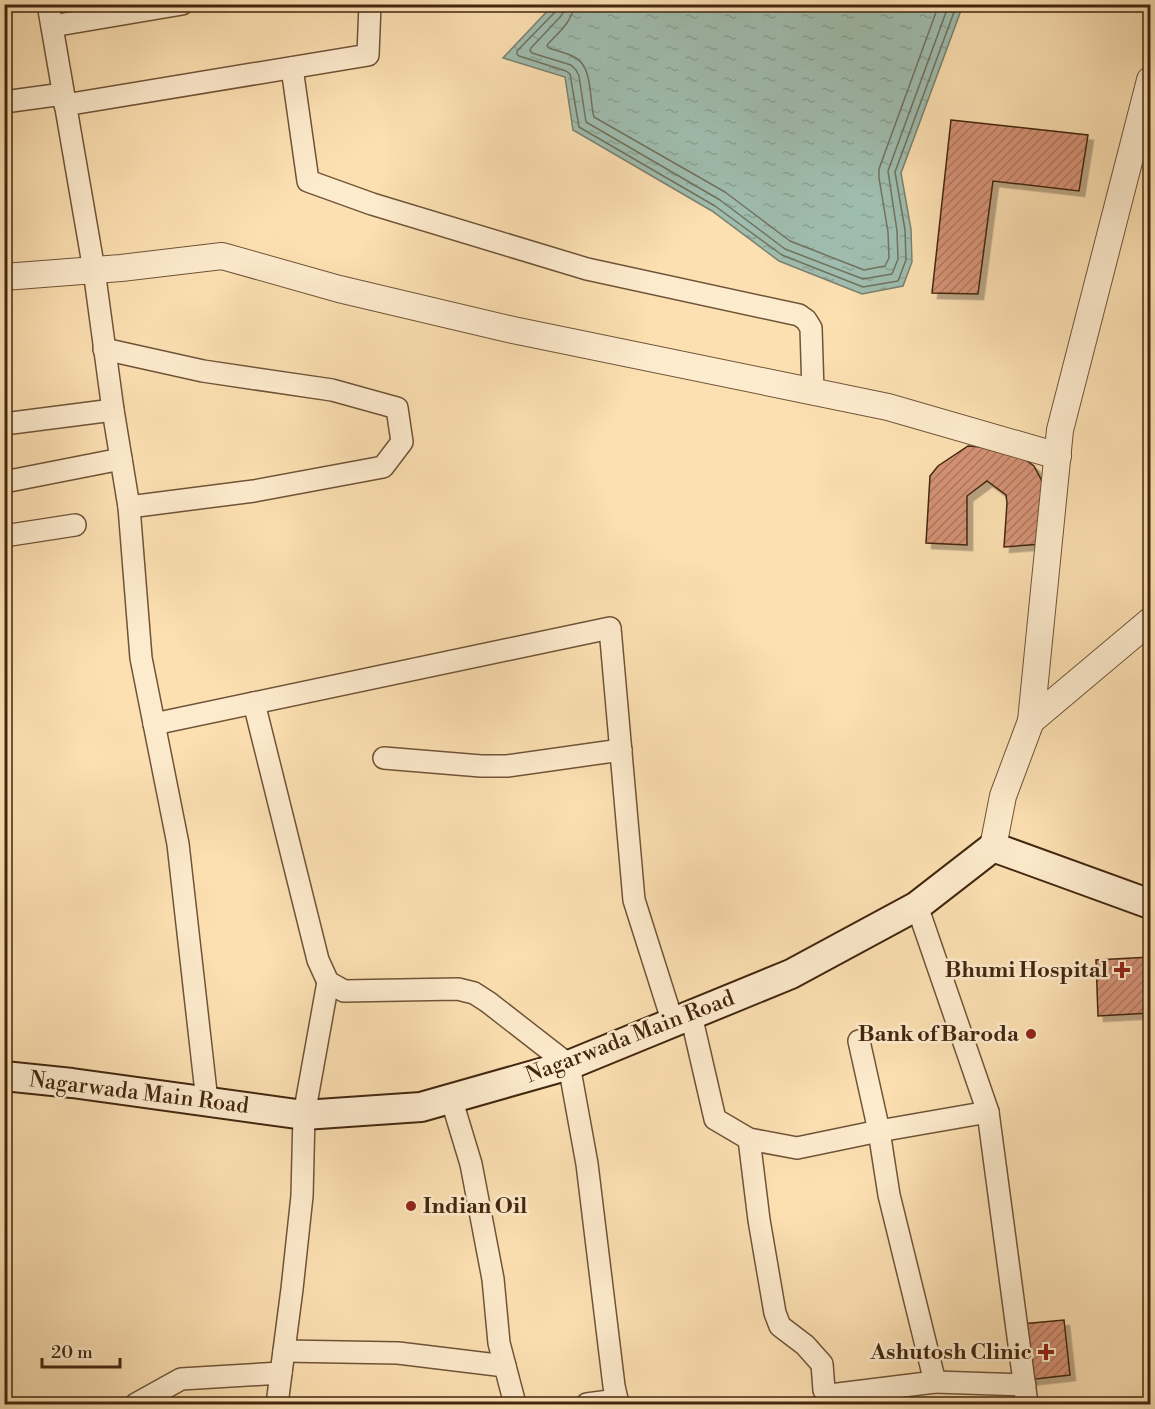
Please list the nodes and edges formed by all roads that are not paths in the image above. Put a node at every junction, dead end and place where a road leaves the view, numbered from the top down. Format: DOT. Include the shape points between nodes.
graph roads {
  1 [pos="48,4"];
  2 [pos="182,4"];
  3 [pos="370,4"];
  4 [pos="52,26"];
  5 [pos="292,68"];
  6 [pos="1150,80"];
  7 [pos="64,99"];
  8 [pos="4,102"];
  9 [pos="94,270"];
  10 [pos="4,277"];
  11 [pos="105,349"];
  12 [pos="813,392"];
  13 [pos="113,410"];
  14 [pos="4,424"];
  15 [pos="1058,456"];
  16 [pos="121,459"];
  17 [pos="4,482"];
  18 [pos="129,507"];
  19 [pos="75,525"];
  20 [pos="4,536"];
  21 [pos="1150,621"];
  22 [pos="255,703"];
  23 [pos="1031,721"];
  24 [pos="154,724"];
  25 [pos="621,750"];
  26 [pos="384,758"];
  27 [pos="993,847"];
  28 [pos="1150,904"];
  29 [pos="917,906"];
  30 [pos="328,982"];
  31 [pos="682,1019"];
  32 [pos="859,1041"];
  33 [pos="569,1065"];
  34 [pos="4,1076"];
  35 [pos="451,1098"];
  36 [pos="207,1101"];
  37 [pos="987,1112"];
  38 [pos="304,1115"];
  39 [pos="879,1131"];
  40 [pos="749,1139"];
  41 [pos="284,1351"];
  42 [pos="505,1366"];
  43 [pos="281,1373"];
  44 [pos="934,1382"];
  45 [pos="1026,1395"];
  46 [pos="834,1400"];
  47 [pos="618,1402"];
  48 [pos="136,1404"];
  49 [pos="277,1404"];
  50 [pos="515,1404"];
  51 [pos="587,1404"];
  1 -- 4 [label="street"];
  2 -- 4 [label="street"];
  3 -- 5 [label="street" via="368,55"];
  4 -- 7 [label="street"];
  5 -- 7 [label="street"];
  5 -- 12 [label="street" via="308,182 587,269 799,315 811,328"];
  6 -- 15 [label="street" via="1060,430"];
  7 -- 8 [label="street"];
  7 -- 9 [label="street"];
  9 -- 10 [label="street"];
  9 -- 11 [label="street"];
  9 -- 12 [label="street" via="222,256 339,289 513,330"];
  11 -- 13 [label="street"];
  11 -- 18 [label="street" via="203,371 332,390 397,408 402,441 383,467 254,491"];
  12 -- 15 [label="street" via="888,407"];
  13 -- 14 [label="street"];
  13 -- 16 [label="street"];
  15 -- 23 [label="street"];
  16 -- 17 [label="street"];
  16 -- 18 [label="street"];
  18 -- 24 [label="street" via="141,658"];
  19 -- 20 [label="street"];
  21 -- 23 [label="street"];
  22 -- 24 [label="street"];
  22 -- 25 [label="street" via="610,628"];
  22 -- 30 [label="street" via="318,960"];
  23 -- 27 [label="street" via="1004,796"];
  24 -- 36 [label="street" via="178,844"];
  25 -- 26 [label="street" via="507,766"];
  25 -- 31 [label="street" via="634,900"];
  27 -- 28 [label="main road"];
  27 -- 29 [label="main road, Nagarwada Main Road"];
  29 -- 31 [label="main road, Nagarwada Main Road" via="791,974"];
  29 -- 37 [label="street"];
  30 -- 33 [label="street" via="344,991 458,989 474,993"];
  30 -- 38 [label="street"];
  31 -- 33 [label="main road, Nagarwada Main Road"];
  31 -- 40 [label="street" via="715,1119"];
  32 -- 39 [label="street"];
  33 -- 35 [label="main road, Nagarwada Main Road"];
  33 -- 47 [label="street" via="587,1164"];
  34 -- 36 [label="main road, Nagarwada Main Road"];
  35 -- 38 [label="main road, Nagarwada Main Road" via="421,1107"];
  35 -- 42 [label="street" via="471,1164"];
  36 -- 38 [label="main road, Nagarwada Main Road"];
  37 -- 39 [label="street"];
  37 -- 45 [label="street"];
  38 -- 41 [label="street" via="302,1196"];
  39 -- 40 [label="street" via="797,1148"];
  39 -- 44 [label="street" via="889,1195"];
  40 -- 46 [label="street" via="774,1313 780,1326 822,1364 824,1390"];
  41 -- 42 [label="street" via="398,1353"];
  41 -- 43 [label="street"];
  42 -- 50 [label="street"];
  43 -- 48 [label="street" via="181,1379"];
  43 -- 49 [label="street"];
  44 -- 45 [label="street"];
  44 -- 46 [label="street"];
  47 -- 51 [label="street"];
}
